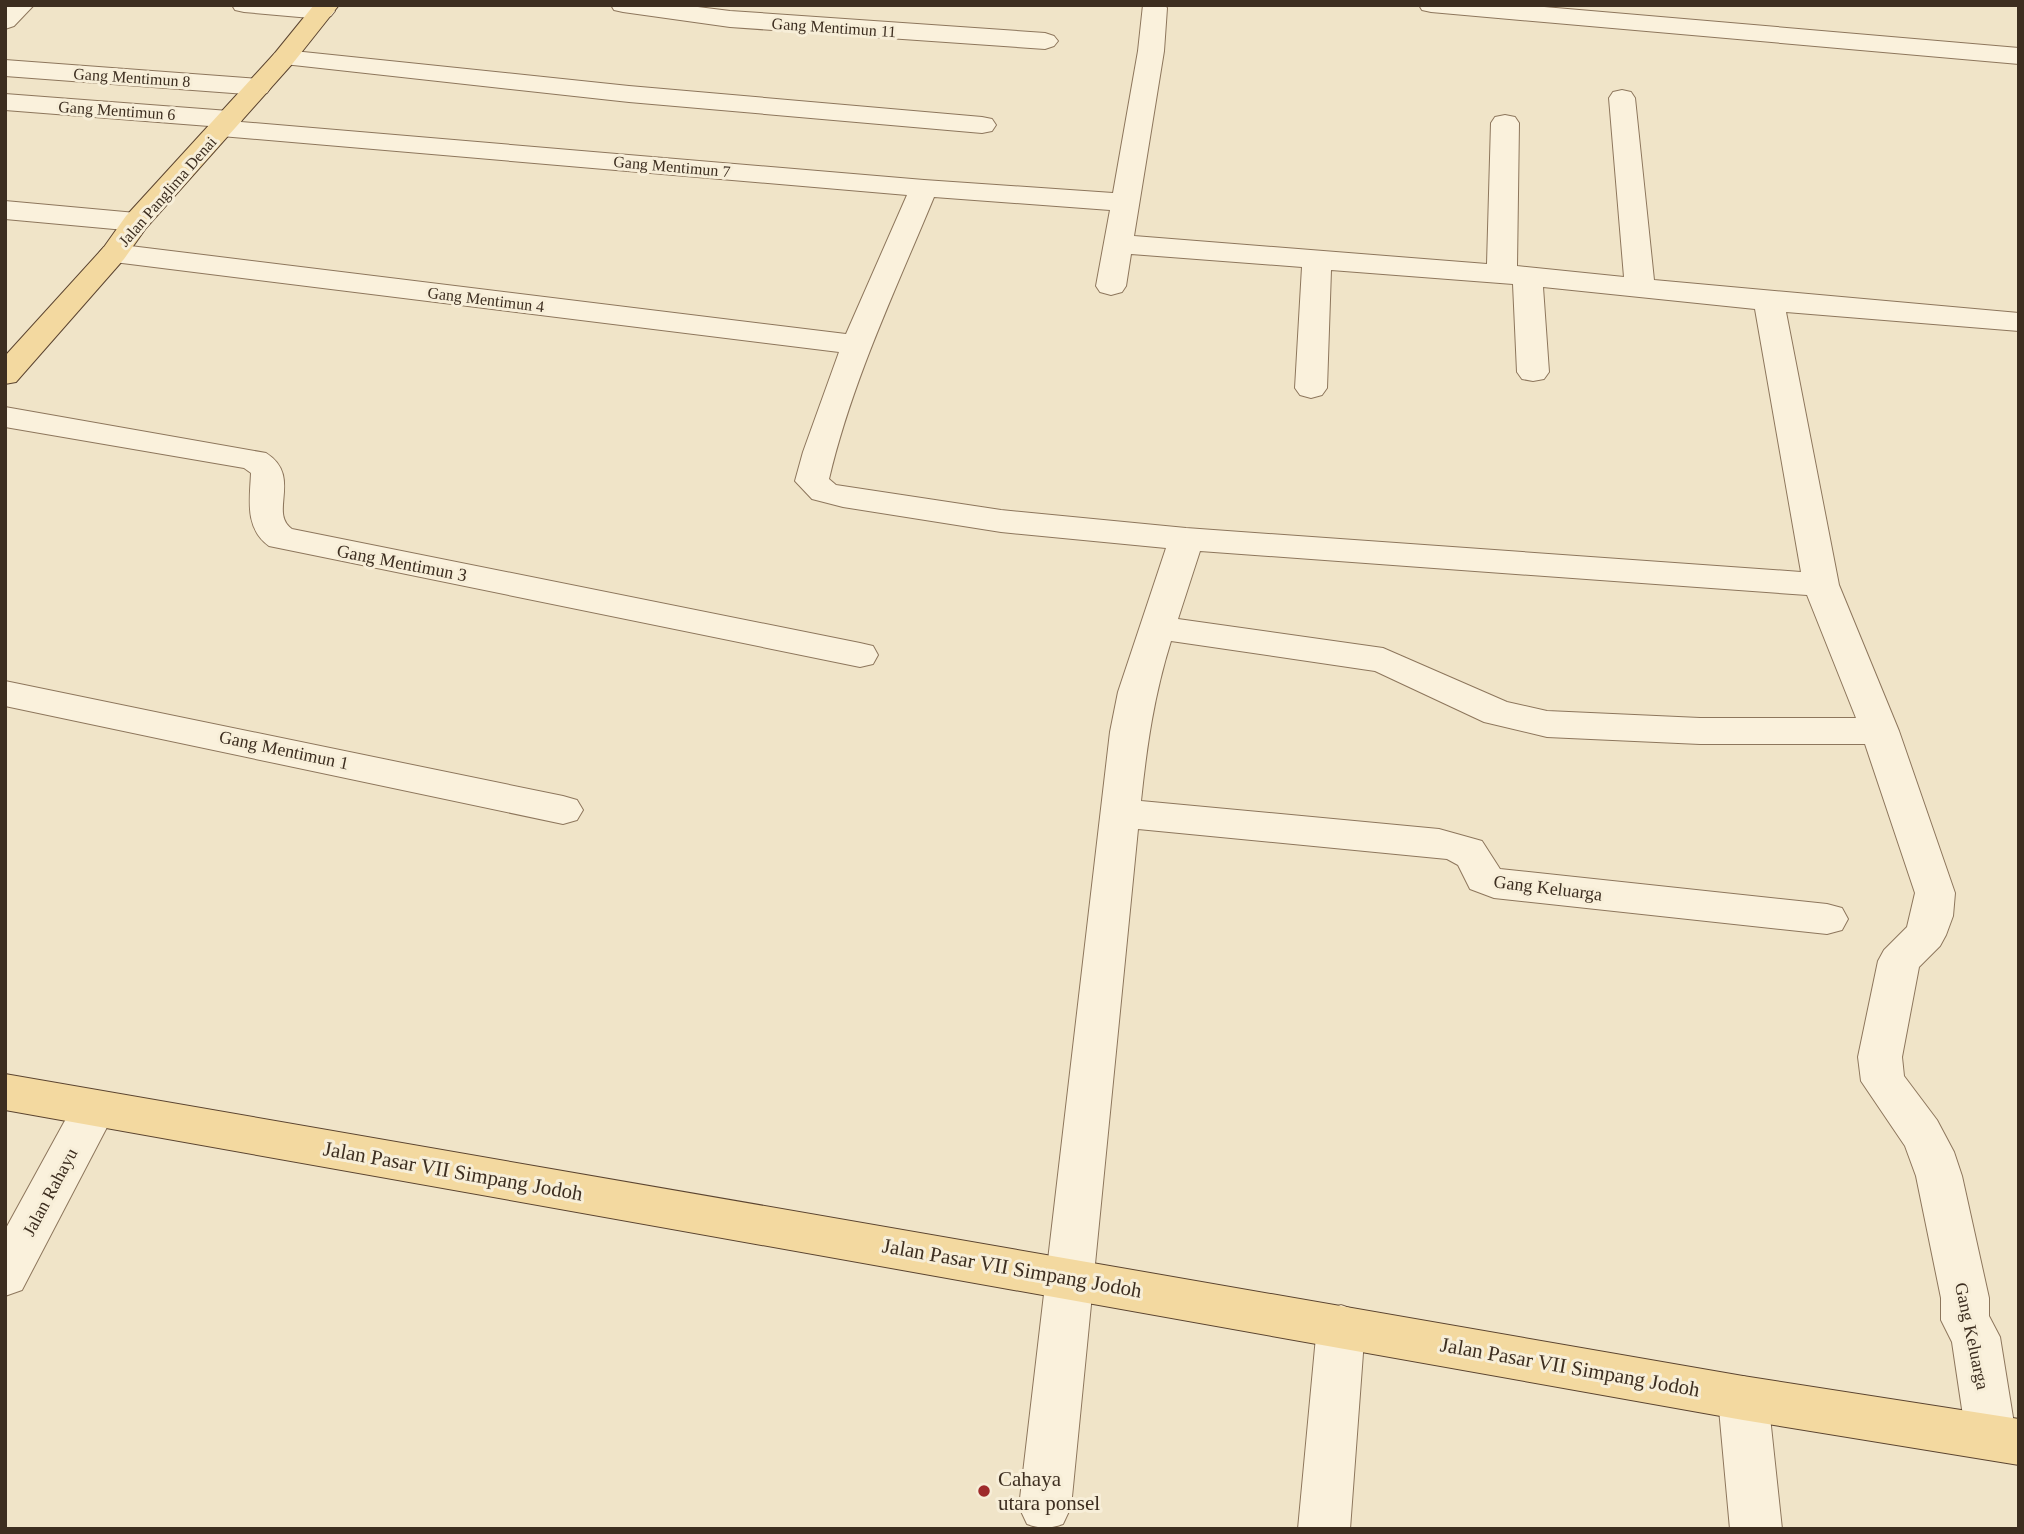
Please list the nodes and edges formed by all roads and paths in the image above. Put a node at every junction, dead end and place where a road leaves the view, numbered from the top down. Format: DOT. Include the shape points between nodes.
graph roads {
  1 [pos="22,5"];
  2 [pos="244,5"];
  3 [pos="623,5"];
  4 [pos="1431,5"];
  5 [pos="324,8"];
  6 [pos="1154,8"];
  7 [pos="1545,10"];
  8 [pos="5,21"];
  9 [pos="1045,41"];
  10 [pos="2019,56"];
  11 [pos="284,58"];
  12 [pos="5,68"];
  13 [pos="258,87"];
  14 [pos="1622,98"];
  15 [pos="5,102"];
  16 [pos="225,123"];
  17 [pos="1504,123"];
  18 [pos="982,125"];
  19 [pos="924,188"];
  20 [pos="1124,202"];
  21 [pos="5,210"];
  22 [pos="136,222"];
  23 [pos="1119,244"];
  24 [pos="114,253"];
  25 [pos="1317,260"];
  26 [pos="1515,275"];
  27 [pos="1111,286"];
  28 [pos="1640,288"];
  29 [pos="1769,301"];
  30 [pos="2019,322"];
  31 [pos="857,345"];
  32 [pos="1533,372"];
  33 [pos="5,375"];
  34 [pos="1311,388"];
  35 [pos="5,417"];
  36 [pos="1186,539"];
  37 [pos="1821,584"];
  38 [pos="1158,628"];
  39 [pos="860,655"];
  40 [pos="5,693"];
  41 [pos="1880,731"];
  42 [pos="563,810"];
  43 [pos="1120,813"];
  44 [pos="1827,919"];
  45 [pos="5,1092"];
  46 [pos="95,1108"];
  47 [pos="5,1276"];
  48 [pos="1069,1278"];
  49 [pos="1341,1326"];
  50 [pos="1743,1398"];
  51 [pos="2005,1439"];
  52 [pos="1045,1507"];
  53 [pos="1324,1529"];
  54 [pos="1756,1529"];
  1 -- 8 [label="street"];
  2 -- 5 [label="street"];
  3 -- 9 [label="street, Gang Mentimun 11" via="730,19"];
  4 -- 7 [label="street"];
  5 -- 11 [label="main road, Jalan Panglima Denai"];
  6 -- 20 [label="street" via="1151,51"];
  7 -- 10 [label="street"];
  11 -- 13 [label="main road, Jalan Panglima Denai"];
  11 -- 18 [label="street"];
  12 -- 13 [label="street, Gang Mentimun 8"];
  13 -- 16 [label="main road, Jalan Panglima Denai"];
  14 -- 28 [label="street"];
  15 -- 16 [label="street, Gang Mentimun 6"];
  16 -- 19 [label="street, Gang Mentimun 7"];
  16 -- 22 [label="main road, Jalan Panglima Denai"];
  17 -- 26 [label="street"];
  19 -- 20 [label="street, Gang Mentimun 7"];
  19 -- 31 [label="street"];
  20 -- 23 [label="street"];
  21 -- 22 [label="street"];
  22 -- 24 [label="main road, Jalan Panglima Denai"];
  23 -- 25 [label="street"];
  23 -- 27 [label="street"];
  24 -- 31 [label="street, Gang Mentimun 4"];
  24 -- 33 [label="main road, Jalan Panglima Denai"];
  25 -- 26 [label="street"];
  25 -- 34 [label="street"];
  26 -- 28 [label="street"];
  26 -- 32 [label="street"];
  28 -- 29 [label="street"];
  29 -- 30 [label="street"];
  29 -- 37 [label="street"];
  31 -- 36 [label="street" via="813,473 812,481 819,489 843,497 988,519"];
  35 -- 39 [label="street, Gang Mentimun 3" via="254,460 268,473 268,526 281,538"];
  36 -- 37 [label="street"];
  36 -- 38 [label="street"];
  37 -- 41 [label="street"];
  38 -- 41 [label="street" via="1383,660 1497,713 1546,724 1700,731"];
  38 -- 43 [label="street" via="1137,692"];
  40 -- 42 [label="street, Gang Mentimun 1"];
  41 -- 51 [label="street, Gang Keluarga" via="1935,893 1925,935 1899,961 1880,1057 1883,1081 1931,1152 1965,1298 1965,1320 1976,1337"];
  43 -- 44 [label="street, Gang Keluarga" via="1456,845 1470,854 1480,876 1494,883"];
  43 -- 48 [label="street"];
  45 -- 46 [label="main road, Jalan Pasar VII Simpang Jodoh"];
  46 -- 47 [label="street, Jalan Rahayu"];
  46 -- 48 [label="main road, Jalan Pasar VII Simpang Jodoh"];
  48 -- 49 [label="main road, Jalan Pasar VII Simpang Jodoh"];
  48 -- 52 [label="street"];
  49 -- 50 [label="main road, Jalan Pasar VII Simpang Jodoh"];
  49 -- 53 [label="street"];
  50 -- 51 [label="main road, Jalan Pasar VII Simpang Jodoh"];
  50 -- 54 [label="street"];
}
